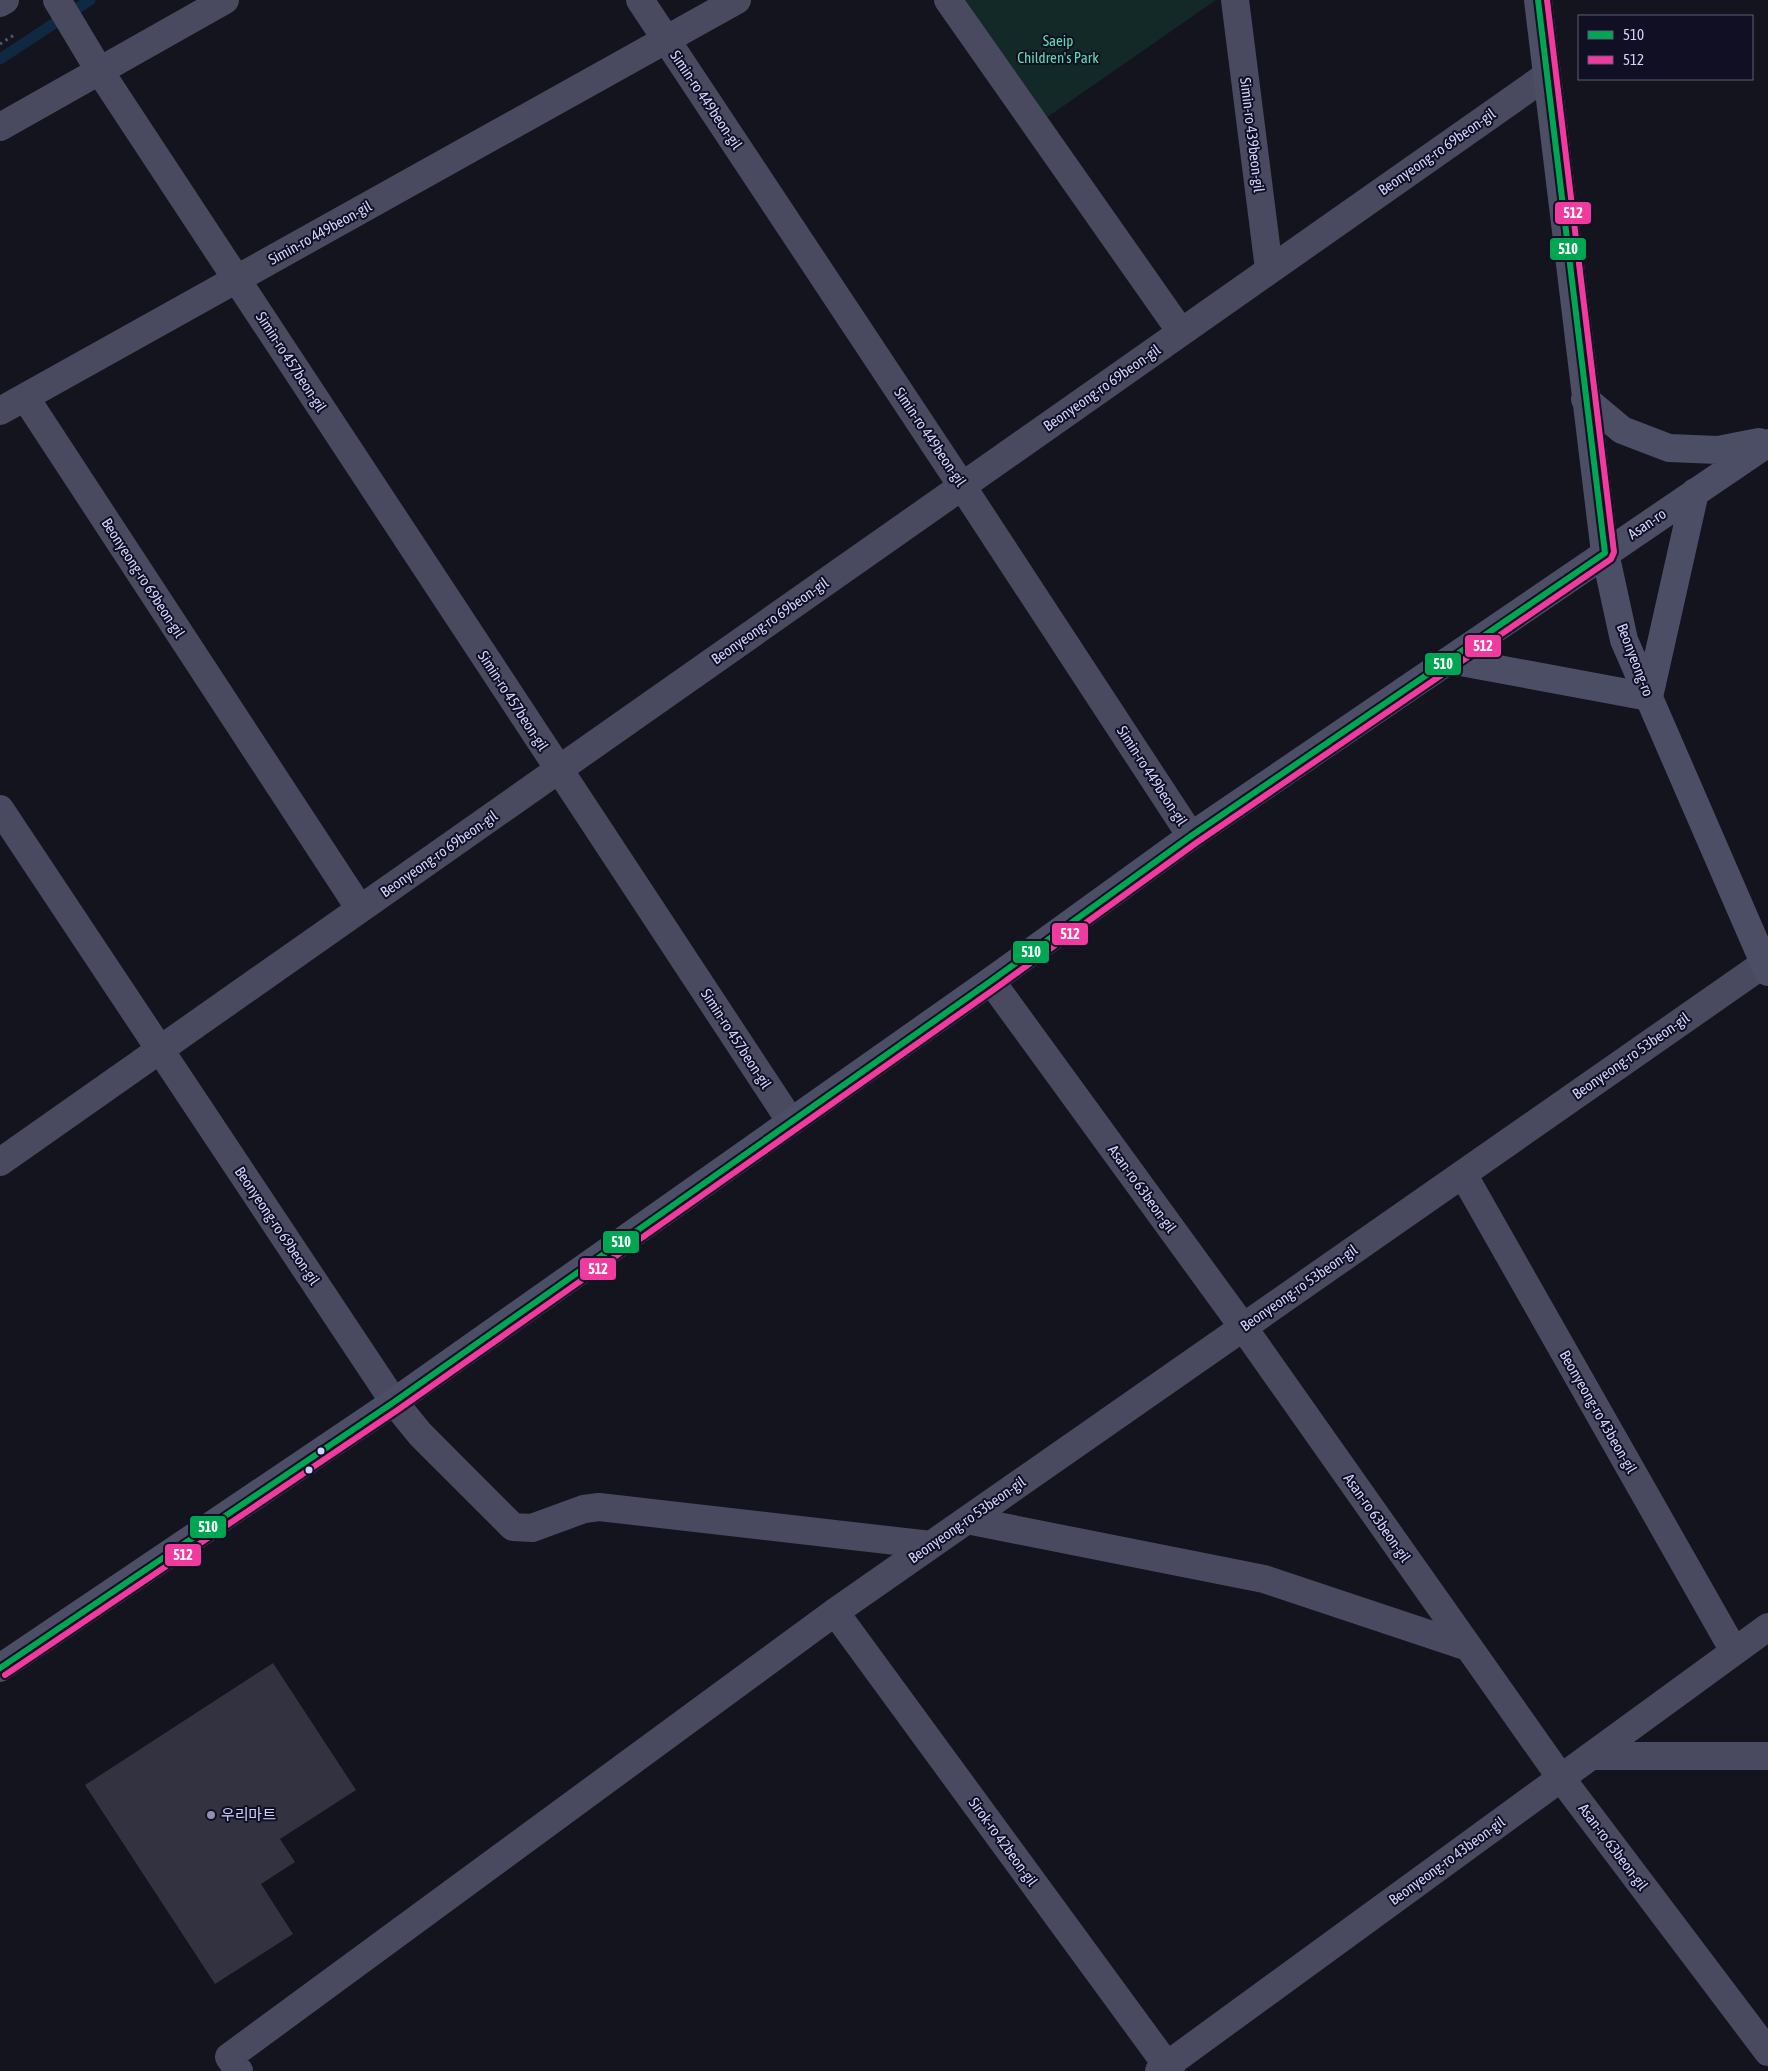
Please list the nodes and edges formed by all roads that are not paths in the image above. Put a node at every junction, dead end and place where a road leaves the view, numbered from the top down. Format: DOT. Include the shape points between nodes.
graph roads {
  1 [pos="5,0"];
  2 [pos="57,0"];
  3 [pos="225,0"];
  4 [pos="640,0"];
  5 [pos="737,0"];
  6 [pos="948,0"];
  7 [pos="1235,0"];
  8 [pos="1538,0"];
  9 [pos="0,3"];
  10 [pos="666,40"];
  11 [pos="99,70"];
  12 [pos="1546,76"];
  13 [pos="0,127"];
  14 [pos="1269,270"];
  15 [pos="237,279"];
  16 [pos="1181,332"];
  17 [pos="25,397"];
  18 [pos="1585,399"];
  19 [pos="0,411"];
  20 [pos="1768,442"];
  21 [pos="962,486"];
  22 [pos="1695,492"];
  23 [pos="1605,553"];
  24 [pos="1450,660"];
  25 [pos="1648,696"];
  26 [pos="559,770"];
  27 [pos="0,809"];
  28 [pos="1191,836"];
  29 [pos="360,909"];
  30 [pos="1767,966"];
  31 [pos="991,982"];
  32 [pos="160,1050"];
  33 [pos="790,1122"];
  34 [pos="0,1162"];
  35 [pos="1462,1174"];
  36 [pos="1243,1327"];
  37 [pos="394,1402"];
  38 [pos="967,1520"];
  39 [pos="931,1545"];
  40 [pos="834,1612"];
  41 [pos="1768,1627"];
  42 [pos="1468,1647"];
  43 [pos="1734,1651"];
  44 [pos="2,1666"];
  45 [pos="1592,1756"];
  46 [pos="1768,1756"];
  47 [pos="1561,1778"];
  48 [pos="1768,2052"];
  49 [pos="1166,2069"];
  50 [pos="239,2071"];
  1 -- 9 [label="street"];
  2 -- 11 [label="street, Simin-ro 457beon-gil, bridge"];
  3 -- 11 [label="street"];
  4 -- 10 [label="street, Simin-ro 449beon-gil"];
  5 -- 10 [label="street"];
  6 -- 16 [label="street"];
  7 -- 14 [label="street, Simin-ro 439beon-gil"];
  8 -- 12 [label="street, Beonyeong-ro"];
  10 -- 15 [label="street, Simin-ro 449beon-gil"];
  10 -- 21 [label="street, Simin-ro 449beon-gil"];
  11 -- 13 [label="street"];
  11 -- 15 [label="street, Simin-ro 457beon-gil"];
  12 -- 14 [label="street, Beonyeong-ro 69beon-gil"];
  12 -- 18 [label="street, Beonyeong-ro"];
  14 -- 16 [label="street, Beonyeong-ro 69beon-gil"];
  15 -- 17 [label="street"];
  15 -- 26 [label="street, Simin-ro 457beon-gil"];
  16 -- 21 [label="street, Beonyeong-ro 69beon-gil"];
  17 -- 19 [label="street"];
  17 -- 29 [label="street, Beonyeong-ro 69beon-gil"];
  18 -- 20 [label="street" via="1622,430 1669,448 1718,450"];
  18 -- 23 [label="street, Beonyeong-ro"];
  20 -- 22 [label="street, Asan-ro"];
  21 -- 26 [label="street, Beonyeong-ro 69beon-gil"];
  21 -- 28 [label="street, Simin-ro 449beon-gil"];
  22 -- 23 [label="street, Asan-ro"];
  22 -- 25 [label="street"];
  23 -- 24 [label="street, Asan-ro"];
  23 -- 25 [label="street, Beonyeong-ro" via="1624,640"];
  24 -- 25 [label="street"];
  24 -- 28 [label="street, Asan-ro"];
  25 -- 30 [label="street, Beonyeong-ro"];
  26 -- 29 [label="street, Beonyeong-ro 69beon-gil"];
  26 -- 33 [label="street, Simin-ro 457beon-gil"];
  27 -- 32 [label="street, Beonyeong-ro 69beon-gil"];
  28 -- 31 [label="street, Asan-ro"];
  29 -- 32 [label="street, Beonyeong-ro 69beon-gil"];
  30 -- 35 [label="street, Beonyeong-ro 53beon-gil"];
  31 -- 33 [label="street, Asan-ro"];
  31 -- 36 [label="street, Asan-ro 63beon-gil"];
  32 -- 34 [label="street, Beonyeong-ro 69beon-gil"];
  32 -- 37 [label="street, Beonyeong-ro 69beon-gil"];
  33 -- 37 [label="street, Asan-ro"];
  35 -- 36 [label="street, Beonyeong-ro 53beon-gil"];
  35 -- 43 [label="street, Beonyeong-ro 43beon-gil"];
  36 -- 38 [label="street, Beonyeong-ro 53beon-gil"];
  36 -- 42 [label="street, Asan-ro 63beon-gil"];
  37 -- 39 [label="street, Beonyeong-ro 69beon-gil" via="420,1434 512,1527 532,1528 584,1509 599,1507"];
  37 -- 44 [label="street, Asan-ro"];
  38 -- 39 [label="street, Beonyeong-ro 53beon-gil"];
  38 -- 42 [label="street" via="1264,1579"];
  39 -- 40 [label="street, Beonyeong-ro 53beon-gil"];
  40 -- 49 [label="street, Sirok-ro 42beon-gil"];
  40 -- 50 [label="street, Beonyeong-ro 53beon-gil" via="229,2057"];
  41 -- 43 [label="street, Beonyeong-ro 43beon-gil"];
  42 -- 47 [label="street, Asan-ro 63beon-gil"];
  43 -- 45 [label="street, Beonyeong-ro 43beon-gil"];
  45 -- 46 [label="street"];
  45 -- 47 [label="street, Beonyeong-ro 43beon-gil"];
  47 -- 48 [label="street, Asan-ro 63beon-gil"];
  47 -- 49 [label="street, Beonyeong-ro 43beon-gil"];
}
